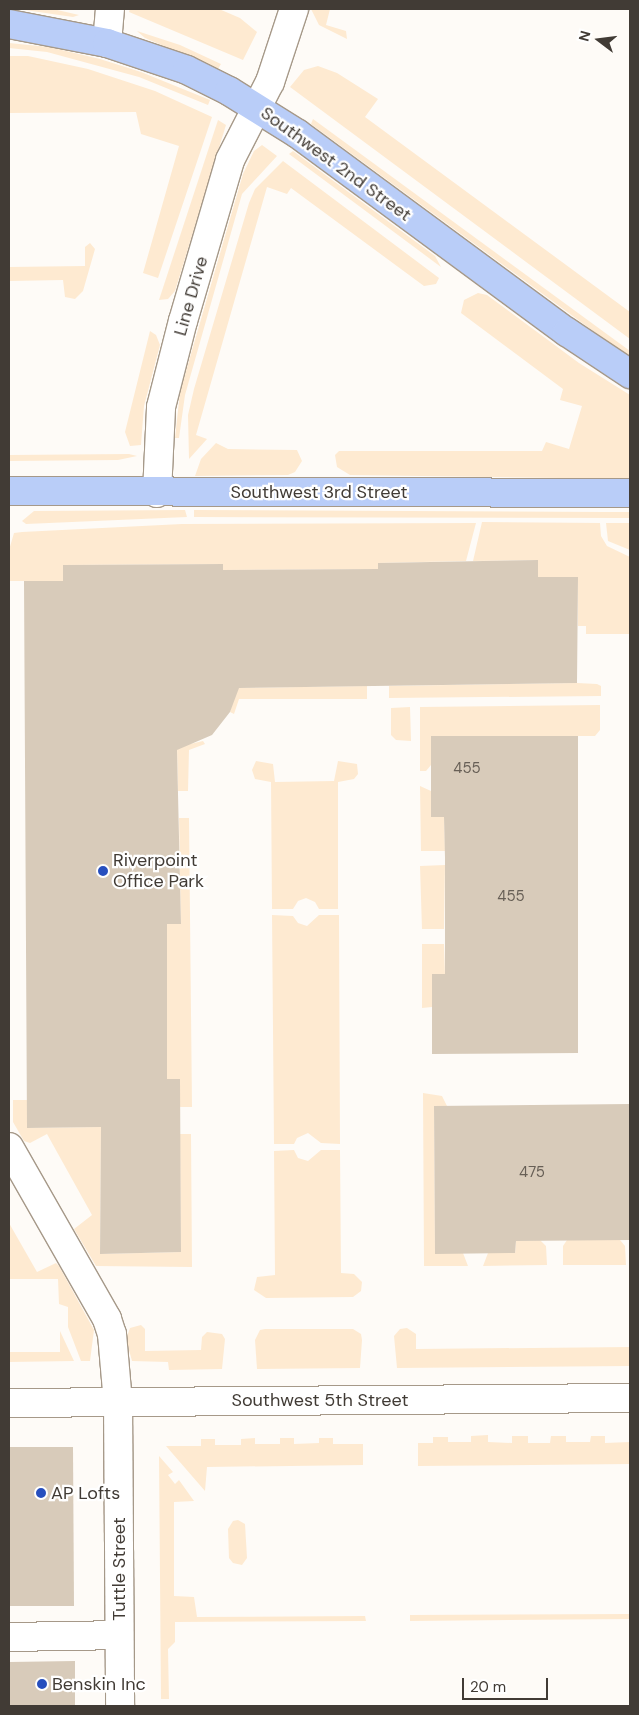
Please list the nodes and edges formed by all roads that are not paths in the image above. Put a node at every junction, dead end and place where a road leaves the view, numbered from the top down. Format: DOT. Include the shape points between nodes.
graph roads {
  1 [pos="110,9"];
  2 [pos="294,9"];
  3 [pos="9,24"];
  4 [pos="107,42"];
  5 [pos="256,106"];
  6 [pos="630,374"];
  7 [pos="9,491"];
  8 [pos="157,493"];
  9 [pos="630,493"];
  10 [pos="9,1147"];
  11 [pos="630,1398"];
  12 [pos="9,1402"];
  13 [pos="118,1402"];
  14 [pos="119,1635"];
  15 [pos="9,1637"];
  16 [pos="120,1706"];
  1 -- 4 [label="street"];
  2 -- 5 [label="street, Line Drive" via="281,54"];
  3 -- 4 [label="main road, Southwest 2nd Street"];
  4 -- 5 [label="main road, Southwest 2nd Street" via="187,70"];
  5 -- 6 [label="main road, Southwest 2nd Street" via="567,332"];
  5 -- 8 [label="street, Line Drive" via="230,160 165,387 159,424"];
  7 -- 8 [label="main road, Southwest 3rd Street"];
  8 -- 9 [label="main road, Southwest 3rd Street"];
  10 -- 13 [label="street, Tuttle Street" via="107,1319 115,1351"];
  11 -- 13 [label="street, Southwest 5th Street"];
  12 -- 13 [label="street, Southwest 5th Street"];
  13 -- 14 [label="street, Tuttle Street"];
  14 -- 15 [label="street"];
  14 -- 16 [label="street, Tuttle Street"];
}
